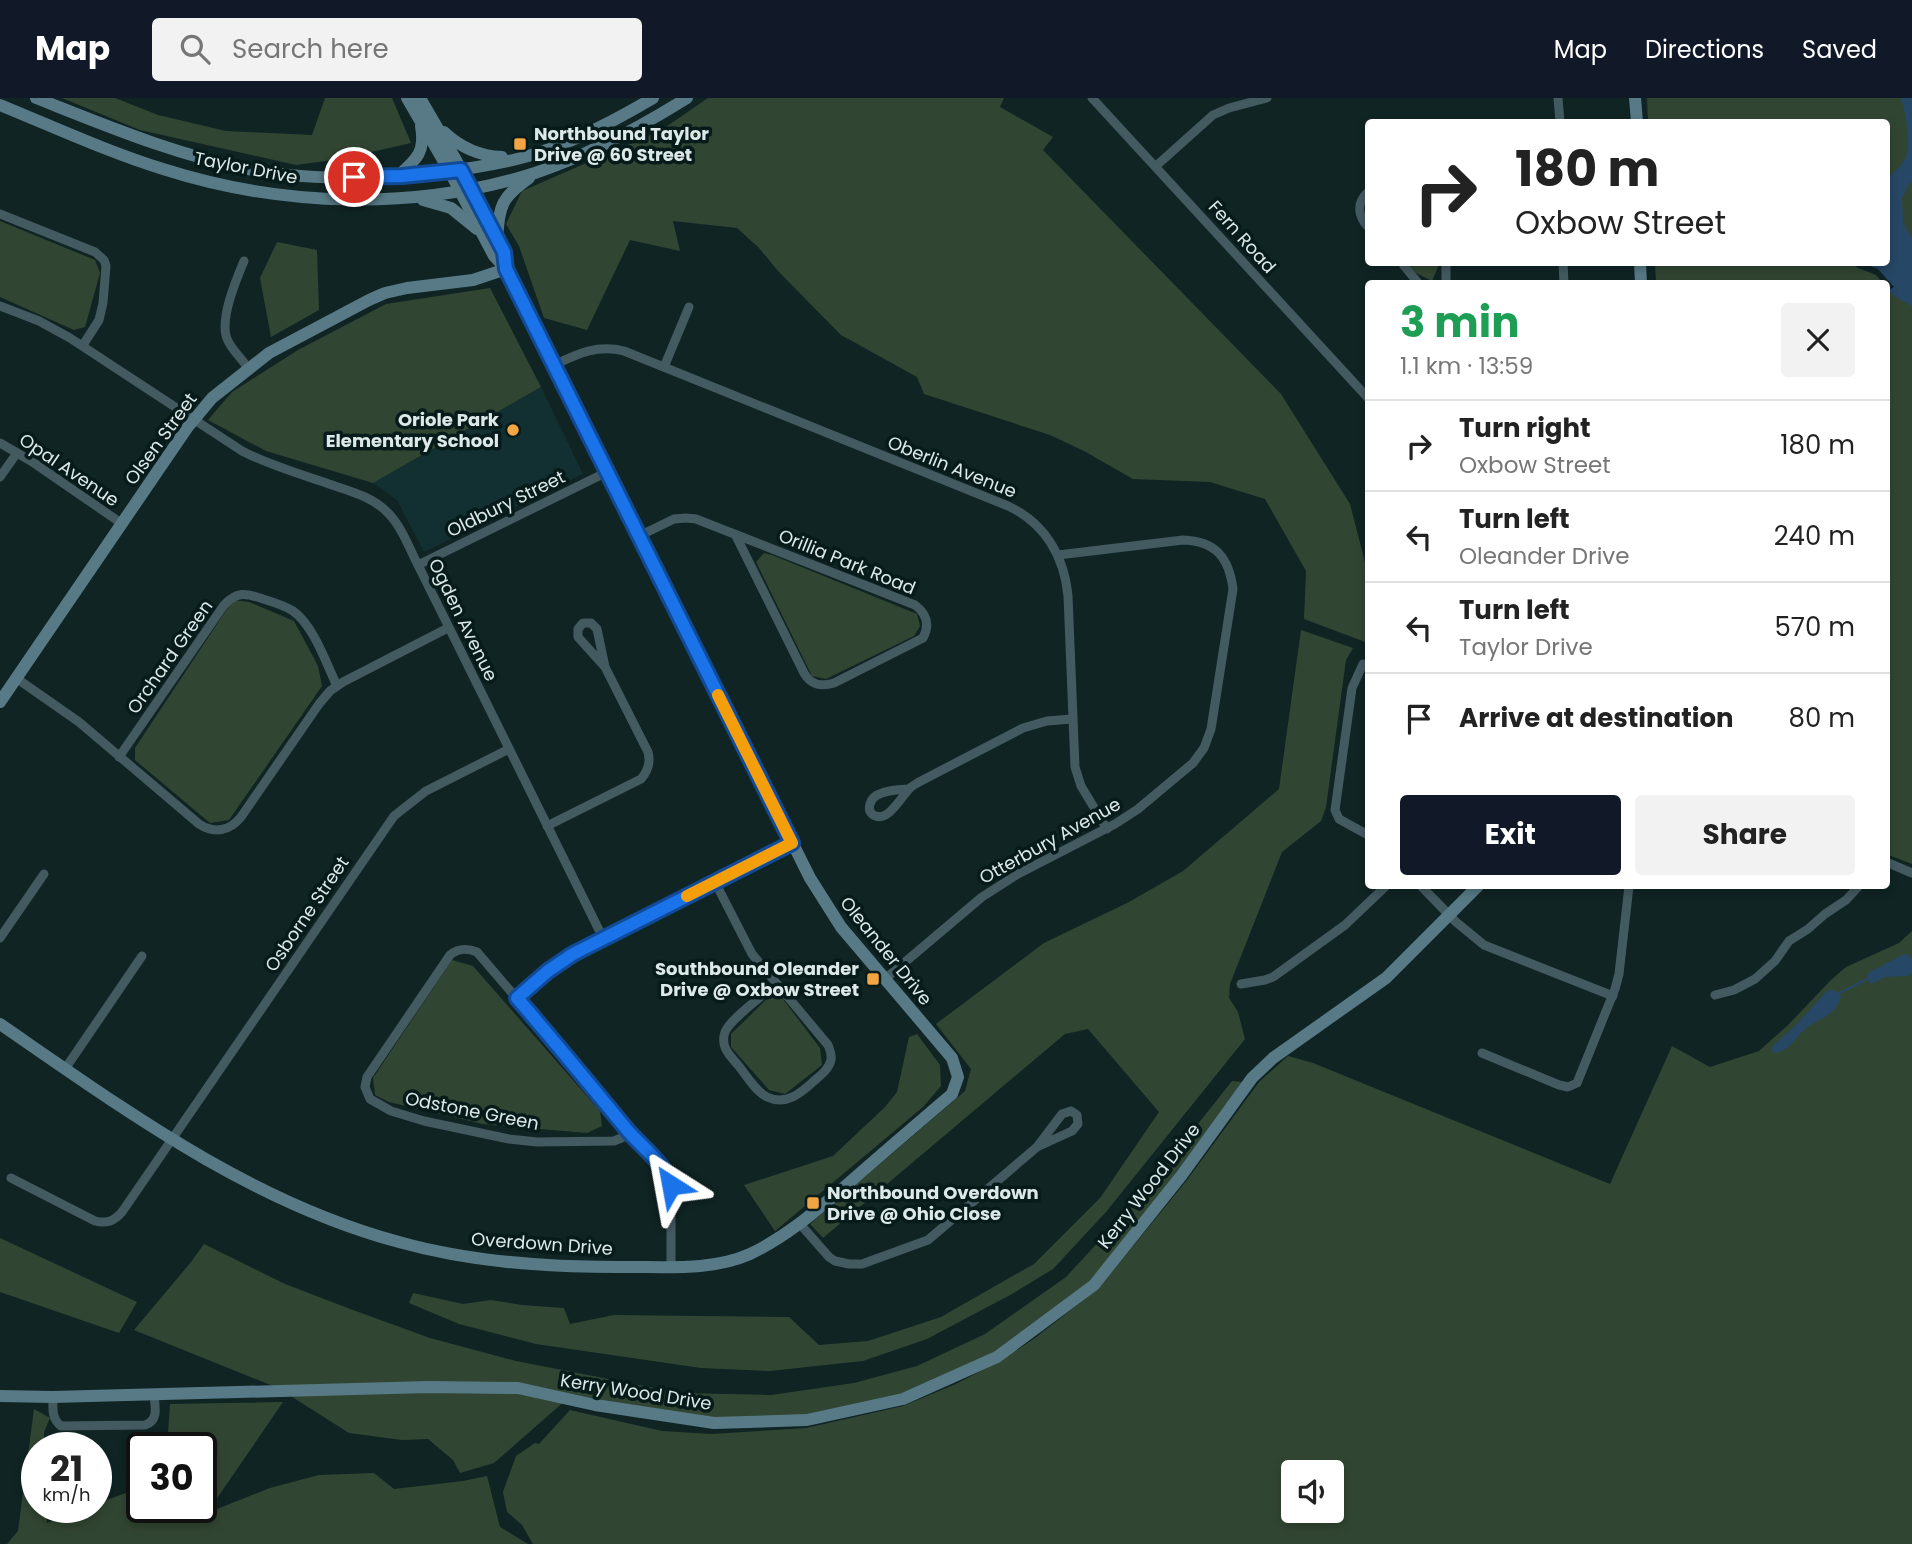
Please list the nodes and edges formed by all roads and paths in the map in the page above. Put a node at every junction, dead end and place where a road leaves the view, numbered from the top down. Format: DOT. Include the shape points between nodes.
graph roads {
  1 [pos="36,98"];
  2 [pos="407,98"];
  3 [pos="420,98"];
  4 [pos="653,98"];
  5 [pos="687,98"];
  6 [pos="1092,98"];
  7 [pos="1267,98"];
  8 [pos="1558,98"];
  9 [pos="1635,98"];
  10 [pos="0,105"];
  11 [pos="1560,119"];
  12 [pos="1637,119"];
  13 [pos="421,122"];
  14 [pos="436,125"];
  15 [pos="519,158"];
  16 [pos="1156,166"];
  17 [pos="456,171"];
  18 [pos="535,173"];
  19 [pos="398,176"];
  20 [pos="466,190"];
  21 [pos="1365,196"];
  22 [pos="408,198"];
  23 [pos="0,214"];
  24 [pos="1365,224"];
  25 [pos="483,234"];
  26 [pos="497,239"];
  27 [pos="244,261"];
  28 [pos="1404,266"];
  29 [pos="506,269"];
  30 [pos="1416,280"];
  31 [pos="0,306"];
  32 [pos="689,307"];
  33 [pos="83,345"];
  34 [pos="554,365"];
  35 [pos="664,367"];
  36 [pos="248,368"];
  37 [pos="1365,393"];
  38 [pos="193,420"];
  39 [pos="0,443"];
  40 [pos="17,453"];
  41 [pos="607,472"];
  42 [pos="0,477"];
  43 [pos="121,523"];
  44 [pos="735,534"];
  45 [pos="639,536"];
  46 [pos="1058,555"];
  47 [pos="418,565"];
  48 [pos="448,628"];
  49 [pos="1363,664"];
  50 [pos="605,667"];
  51 [pos="16,678"];
  52 [pos="337,686"];
  53 [pos="0,702"];
  54 [pos="1072,719"];
  55 [pos="509,749"];
  56 [pos="119,757"];
  57 [pos="909,789"];
  58 [pos="547,826"];
  59 [pos="1107,829"];
  60 [pos="1365,833"];
  61 [pos="792,843"];
  62 [pos="1890,864"];
  63 [pos="1912,873"];
  64 [pos="44,874"];
  65 [pos="715,882"];
  66 [pos="1383,889"];
  67 [pos="1428,889"];
  68 [pos="1475,889"];
  69 [pos="1629,889"];
  70 [pos="1855,889"];
  71 [pos="1449,913"];
  72 [pos="0,938"];
  73 [pos="603,938"];
  74 [pos="142,956"];
  75 [pos="885,979"];
  76 [pos="776,984"];
  77 [pos="1241,984"];
  78 [pos="1715,995"];
  79 [pos="1613,996"];
  80 [pos="517,998"];
  81 [pos="0,1024"];
  82 [pos="945,1050"];
  83 [pos="1482,1053"];
  84 [pos="65,1069"];
  85 [pos="631,1134"];
  86 [pos="171,1140"];
  87 [pos="1037,1147"];
  88 [pos="10,1178"];
  89 [pos="800,1224"];
  90 [pos="671,1266"];
  91 [pos="154,1395"];
  92 [pos="0,1396"];
  93 [pos="53,1397"];
  1 -- 19 [label="street, Taylor Drive" via="127,135 255,170 326,177"];
  2 -- 13 [label="street"];
  3 -- 14 [label="street"];
  4 -- 15 [label="street, Taylor Drive" via="600,127"];
  5 -- 18 [label="street, Taylor Drive" via="615,140"];
  6 -- 16 [label="street, Fern Road"];
  7 -- 16 [label="street" via="1213,116"];
  8 -- 11 [label="street"];
  9 -- 12 [label="street"];
  10 -- 22 [label="street, Taylor Drive" via="164,169 218,183 316,198"];
  13 -- 17 [label="street"];
  13 -- 19 [label="street" via="420,151"];
  14 -- 15 [label="street" via="475,153"];
  14 -- 17 [label="street"];
  15 -- 17 [label="street, Taylor Drive"];
  16 -- 37 [label="street, Fern Road"];
  17 -- 19 [label="street, Taylor Drive"];
  17 -- 20 [label="street"];
  18 -- 20 [label="street, Taylor Drive"];
  18 -- 26 [label="street" via="506,198"];
  20 -- 22 [label="street, Taylor Drive"];
  20 -- 25 [label="street, Oleander Drive"];
  20 -- 26 [label="street, Oleander Drive"];
  21 -- 24 [label="street" via="1359,211"];
  22 -- 25 [label="street" via="445,205"];
  23 -- 33 [label="street" via="95,252 104,260 102,309"];
  25 -- 29 [label="street, Oleander Drive"];
  26 -- 29 [label="street, Oleander Drive"];
  27 -- 36 [label="street" via="231,291 225,331"];
  28 -- 30 [label="street"];
  29 -- 34 [label="street, Oleander Drive"];
  29 -- 36 [label="street, Olsen Street" via="473,280 376,296"];
  31 -- 33 [label="street, Ogden Avenue"];
  32 -- 35 [label="street"];
  33 -- 38 [label="street, Ogden Avenue"];
  34 -- 35 [label="street, Oberlin Avenue" via="588,351 608,349"];
  34 -- 41 [label="street, Oleander Drive"];
  35 -- 46 [label="street, Oberlin Avenue" via="1017,510 1041,529"];
  36 -- 38 [label="street, Olsen Street"];
  38 -- 43 [label="street, Olsen Street"];
  38 -- 47 [label="street, Ogden Avenue" via="249,455 379,505 394,520"];
  39 -- 40 [label="street, Opal Avenue"];
  40 -- 42 [label="street"];
  40 -- 43 [label="street, Opal Avenue"];
  41 -- 45 [label="street, Oleander Drive"];
  41 -- 47 [label="street, Oldbury Street"];
  43 -- 51 [label="street, Olsen Street"];
  44 -- 44 [label="street, Orillia Park Road" via="812,682 834,683 923,638 927,621 915,605"];
  44 -- 45 [label="street, Orillia Park Road" via="686,518 668,521"];
  45 -- 61 [label="street, Oleander Drive"];
  46 -- 54 [label="street, Oberlin Avenue" via="1067,590"];
  46 -- 59 [label="street, Otterbury Avenue" via="1192,540 1219,553 1231,575 1233,589 1215,709 1204,748 1183,772"];
  47 -- 48 [label="street, Ogden Avenue"];
  48 -- 52 [label="street"];
  48 -- 55 [label="street, Ogden Avenue"];
  49 -- 60 [label="street" via="1352,688 1335,810 1339,819"];
  50 -- 50 [label="street" via="597,629 583,623 579,637"];
  50 -- 58 [label="street" via="648,752 647,770 640,779"];
  51 -- 53 [label="street, Olsen Street"];
  51 -- 56 [label="street"];
  52 -- 56 [label="street" via="319,704 241,817 225,829 199,824"];
  52 -- 56 [label="street, Orchard Green" via="310,629 297,614 241,593 224,605"];
  54 -- 57 [label="street" via="1023,728"];
  54 -- 59 [label="street, Oberlin Avenue" via="1078,780"];
  55 -- 58 [label="street, Ogden Avenue"];
  55 -- 86 [label="street, Osborne Street" via="426,791 394,816"];
  58 -- 73 [label="street, Ogden Avenue"];
  59 -- 75 [label="street, Otterbury Avenue" via="982,897"];
  61 -- 65 [label="street"];
  61 -- 75 [label="street, Oleander Drive" via="827,907"];
  62 -- 63 [label="street"];
  64 -- 72 [label="street"];
  65 -- 73 [label="street"];
  65 -- 76 [label="street" via="747,947"];
  66 -- 77 [label="street" via="1345,925 1273,977"];
  67 -- 71 [label="street"];
  68 -- 71 [label="street, Kerry Wood Drive"];
  69 -- 79 [label="street"];
  70 -- 78 [label="street" via="1789,941 1755,979"];
  71 -- 79 [label="street" via="1489,948"];
  71 -- 91 [label="street, Kerry Wood Drive" via="1386,978 1252,1077 1094,1285 998,1357 903,1399 807,1420 714,1423 518,1388"];
  73 -- 80 [label="street" via="559,963"];
  74 -- 84 [label="street"];
  75 -- 82 [label="street, Oleander Drive"];
  76 -- 76 [label="street" via="731,1024 724,1044 760,1091 780,1100 798,1095 812,1083 828,1067 831,1054"];
  79 -- 83 [label="street" via="1580,1079 1572,1086 1559,1085"];
  80 -- 85 [label="street, Odstone Green"];
  80 -- 85 [label="street, Odstone Green" via="477,952 454,951 367,1077 370,1099 414,1118 523,1141 609,1141"];
  81 -- 84 [label="street, Overdown Drive"];
  82 -- 89 [label="street, Overdown Drive" via="958,1077 952,1094"];
  84 -- 86 [label="street, Overdown Drive"];
  85 -- 90 [label="street, Odstone Green" via="670,1181"];
  86 -- 88 [label="street, Osborne Street" via="122,1212 106,1223"];
  86 -- 90 [label="street, Overdown Drive" via="296,1205 400,1243 517,1263"];
  87 -- 87 [label="street" via="1072,1131 1078,1124 1077,1115 1071,1111 1062,1114"];
  87 -- 89 [label="street" via="933,1237 870,1261 855,1265 835,1261"];
  89 -- 90 [label="street, Overdown Drive" via="747,1255 713,1265"];
  91 -- 93 [label="street, Kerry Wood Drive"];
  91 -- 93 [label="street" via="155,1417 145,1425 61,1426 54,1416"];
  92 -- 93 [label="street, Kerry Wood Drive"];
}
